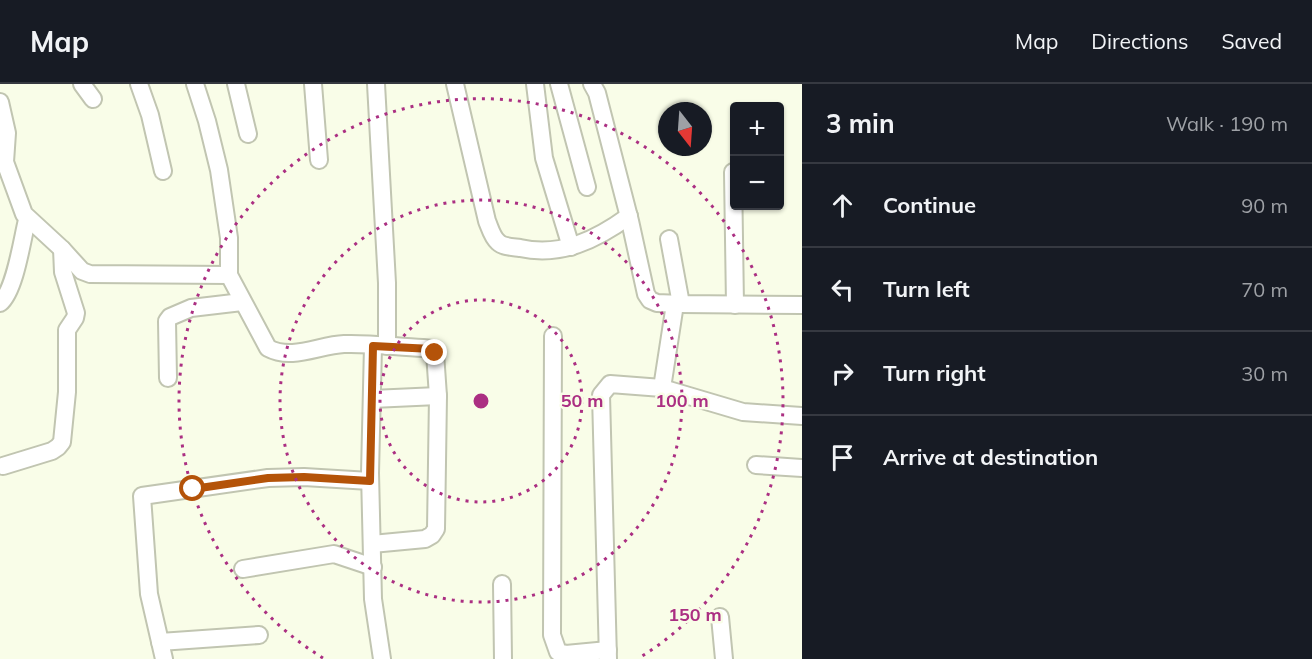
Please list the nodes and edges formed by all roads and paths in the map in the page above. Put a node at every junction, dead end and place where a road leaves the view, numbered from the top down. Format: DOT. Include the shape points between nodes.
graph roads {
  1 [pos="82,84"];
  2 [pos="139,84"];
  3 [pos="195,84"];
  4 [pos="236,84"];
  5 [pos="313,84"];
  6 [pos="376,84"];
  7 [pos="455,84"];
  8 [pos="535,84"];
  9 [pos="559,84"];
  10 [pos="592,84"];
  11 [pos="93,99"];
  12 [pos="0,102"];
  13 [pos="248,134"];
  14 [pos="319,160"];
  15 [pos="163,171"];
  16 [pos="587,187"];
  17 [pos="734,210"];
  18 [pos="27,220"];
  19 [pos="630,223"];
  20 [pos="669,239"];
  21 [pos="571,247"];
  22 [pos="62,249"];
  23 [pos="229,275"];
  24 [pos="242,302"];
  25 [pos="0,303"];
  26 [pos="678,304"];
  27 [pos="735,304"];
  28 [pos="802,305"];
  29 [pos="554,336"];
  30 [pos="380,346"];
  31 [pos="168,378"];
  32 [pos="662,388"];
  33 [pos="438,396"];
  34 [pos="372,399"];
  35 [pos="802,417"];
  36 [pos="756,465"];
  37 [pos="3,466"];
  38 [pos="802,468"];
  39 [pos="370,481"];
  40 [pos="372,544"];
  41 [pos="373,567"];
  42 [pos="243,569"];
  43 [pos="502,584"];
  44 [pos="720,617"];
  45 [pos="260,635"];
  46 [pos="160,642"];
  47 [pos="608,654"];
  48 [pos="164,659"];
  49 [pos="382,659"];
  50 [pos="503,659"];
  51 [pos="724,659"];
  1 -- 11 [label="street"];
  2 -- 15 [label="street"];
  3 -- 23 [label="street" via="219,170 229,238"];
  4 -- 13 [label="street"];
  5 -- 14 [label="street"];
  6 -- 30 [label="street" via="387,283"];
  7 -- 21 [label="street" via="487,221 495,240 534,251"];
  8 -- 21 [label="street" via="544,158"];
  9 -- 16 [label="street"];
  10 -- 19 [label="street"];
  12 -- 18 [label="street" via="7,133 6,162"];
  17 -- 27 [label="street"];
  18 -- 22 [label="street"];
  18 -- 25 [label="street" via="12,281"];
  19 -- 21 [label="street"];
  19 -- 26 [label="street" via="646,294 657,303"];
  20 -- 26 [label="street"];
  22 -- 23 [label="street" via="82,271 90,274"];
  22 -- 37 [label="street" via="63,272 76,313 67,330 62,442 52,451"];
  23 -- 24 [label="street"];
  24 -- 30 [label="street" via="267,348 276,352 291,354 344,344"];
  24 -- 31 [label="street" via="191,308 170,316"];
  26 -- 27 [label="street"];
  26 -- 32 [label="street"];
  27 -- 28 [label="street"];
  29 -- 47 [label="street" via="552,635 558,652"];
  30 -- 33 [label="street" via="432,349 437,359"];
  30 -- 34 [label="street"];
  32 -- 35 [label="street" via="744,412"];
  32 -- 47 [label="street" via="610,384 601,395"];
  33 -- 34 [label="street"];
  33 -- 40 [label="street" via="436,528 425,539"];
  34 -- 39 [label="street"];
  36 -- 38 [label="street"];
  39 -- 40 [label="street"];
  39 -- 46 [label="street" via="268,478 142,496 149,594"];
  40 -- 41 [label="street"];
  41 -- 42 [label="street" via="334,554"];
  41 -- 49 [label="street"];
  43 -- 50 [label="street"];
  44 -- 51 [label="street"];
  45 -- 46 [label="street"];
  46 -- 48 [label="street"];
}
